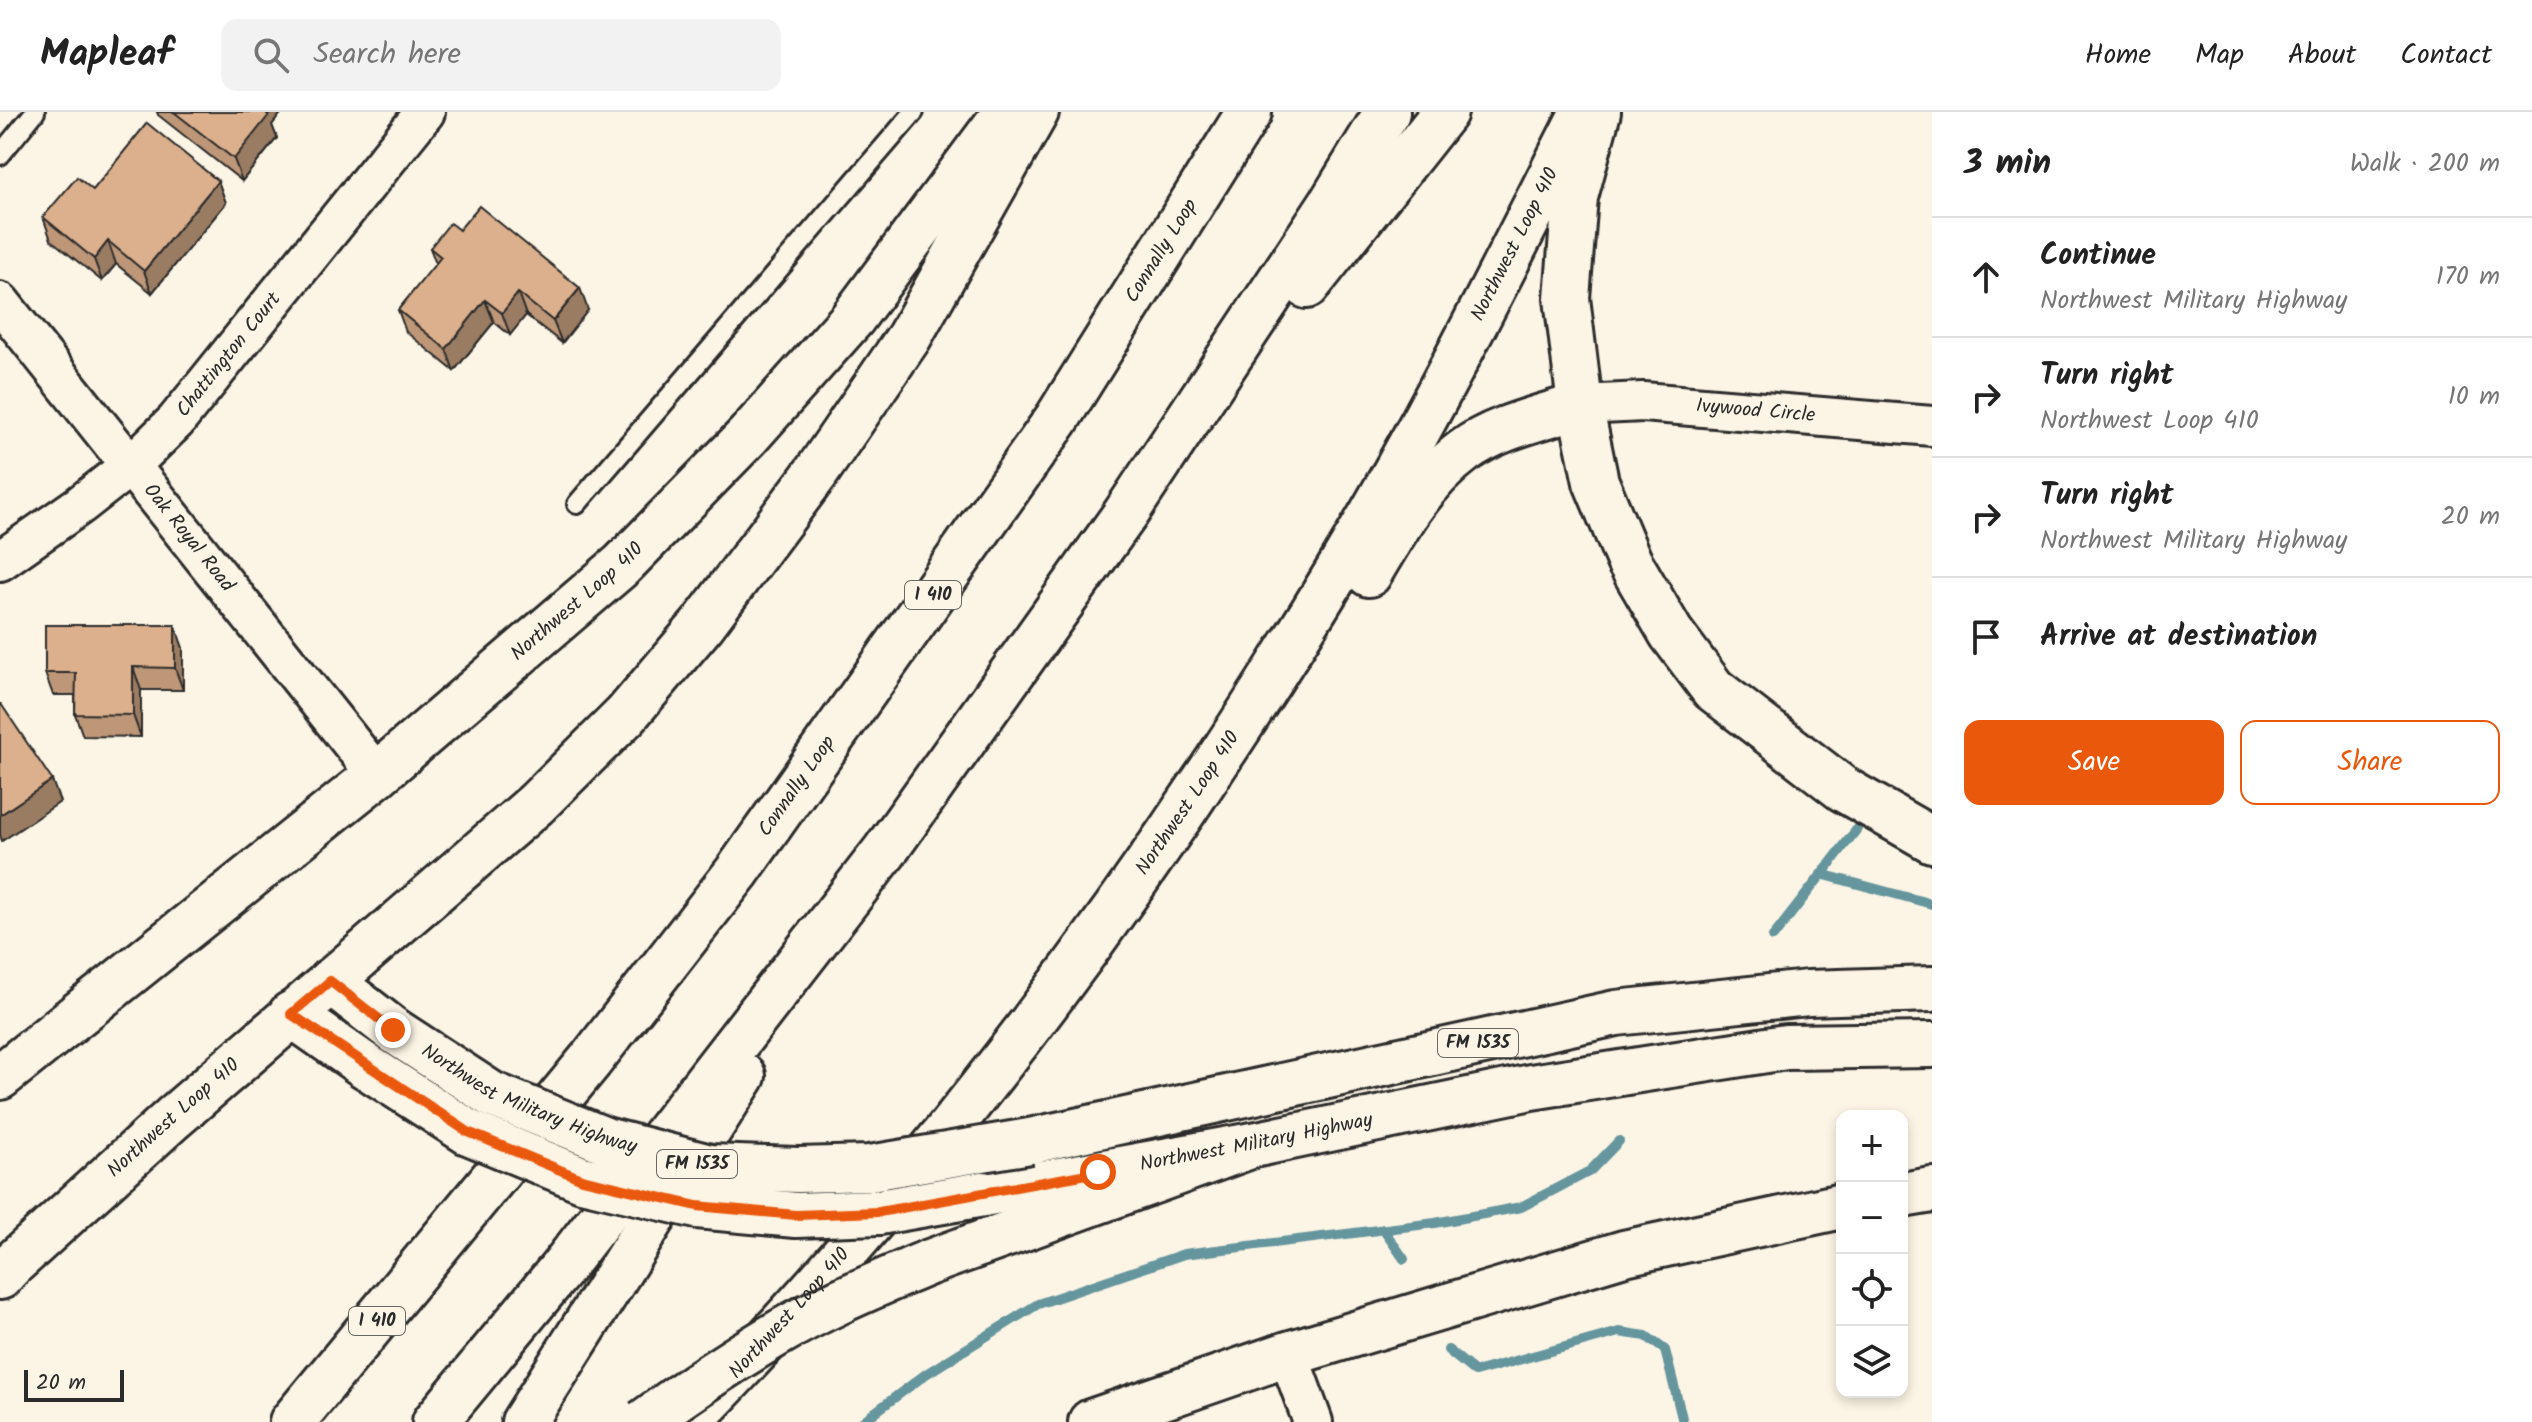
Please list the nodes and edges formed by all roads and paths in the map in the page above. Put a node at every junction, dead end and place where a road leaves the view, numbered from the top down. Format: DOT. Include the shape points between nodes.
graph roads {
  1 [pos="35,112"];
  2 [pos="425,112"];
  3 [pos="914,112"];
  4 [pos="1006,112"];
  5 [pos="1036,112"];
  6 [pos="1249,112"];
  7 [pos="1387,112"];
  8 [pos="1445,112"];
  9 [pos="1583,112"];
  10 [pos="1598,112"];
  11 [pos="0,155"];
  12 [pos="0,302"];
  13 [pos="1580,405"];
  14 [pos="1932,426"];
  15 [pos="131,465"];
  16 [pos="577,504"];
  17 [pos="1126,513"];
  18 [pos="0,561"];
  19 [pos="377,775"];
  20 [pos="1207,780"];
  21 [pos="1932,840"];
  22 [pos="885,851"];
  23 [pos="330,981"];
  24 [pos="1932,989"];
  25 [pos="291,1014"];
  26 [pos="1932,1045"];
  27 [pos="0,1077"];
  28 [pos="1253,1145"];
  29 [pos="1932,1190"];
  30 [pos="1908,1194"];
  31 [pos="1836,1207"];
  32 [pos="3,1273"];
  33 [pos="1288,1354"];
  34 [pos="292,1422"];
  35 [pos="435,1422"];
  36 [pos="524,1422"];
  37 [pos="644,1422"];
  38 [pos="689,1422"];
  39 [pos="1091,1422"];
  40 [pos="1313,1422"];
  1 -- 11 [label="lane"];
  2 -- 15 [label="street, Chattington Court" via="176,421"];
  3 -- 16 [label="lane"];
  4 -- 19 [label="main road, Northwest Loop 410" via="852,319 748,436 622,565"];
  5 -- 23 [label="main road, Northwest Loop 410" via="909,337 703,624 626,715 536,804"];
  6 -- 34 [label="main road, Connally Loop / I 410" via="1057,419 737,872 581,1073"];
  7 -- 17 [label="main road"];
  8 -- 17 [label="main road"];
  9 -- 20 [label="main road, Northwest Loop 410" via="1442,386 1351,548"];
  10 -- 13 [label="main road" via="1575,197 1567,298"];
  12 -- 15 [label="street, Oak Royal Road"];
  13 -- 14 [label="street, Ivywood Circle" via="1643,402"];
  13 -- 20 [label="main road" via="1495,434 1465,450 1432,479 1338,623"];
  13 -- 21 [label="main road" via="1596,482 1629,561 1671,633 1713,689 1843,789"];
  15 -- 18 [label="street, Chattington Court"];
  15 -- 19 [label="street, Oak Royal Road"];
  17 -- 22 [label="main road"];
  19 -- 27 [label="main road, Northwest Loop 410"];
  20 -- 38 [label="main road, Northwest Loop 410" via="973,1101 839,1259"];
  22 -- 35 [label="main road" via="562,1268"];
  22 -- 36 [label="main road"];
  23 -- 24 [label="main road, Northwest Military Highway / FM 1535, bridge" via="491,1094 605,1140 710,1167 798,1170 870,1168 1030,1141 1616,1013 1808,993"];
  23 -- 25 [label="main road, Northwest Loop 410"];
  25 -- 28 [label="main road, Northwest Military Highway / FM 1535, bridge" via="468,1132 582,1179 697,1206 796,1215 879,1212"];
  25 -- 32 [label="main road, Northwest Loop 410"];
  26 -- 28 [label="main road, Northwest Military Highway / FM 1535" via="1786,1047 1531,1087"];
  28 -- 37 [label="main road, bridge" via="927,1263 854,1295 778,1333"];
  29 -- 30 [label="main road"];
  31 -- 33 [label="main road" via="1624,1253"];
  33 -- 39 [label="main road"];
  33 -- 40 [label="street"];
}
